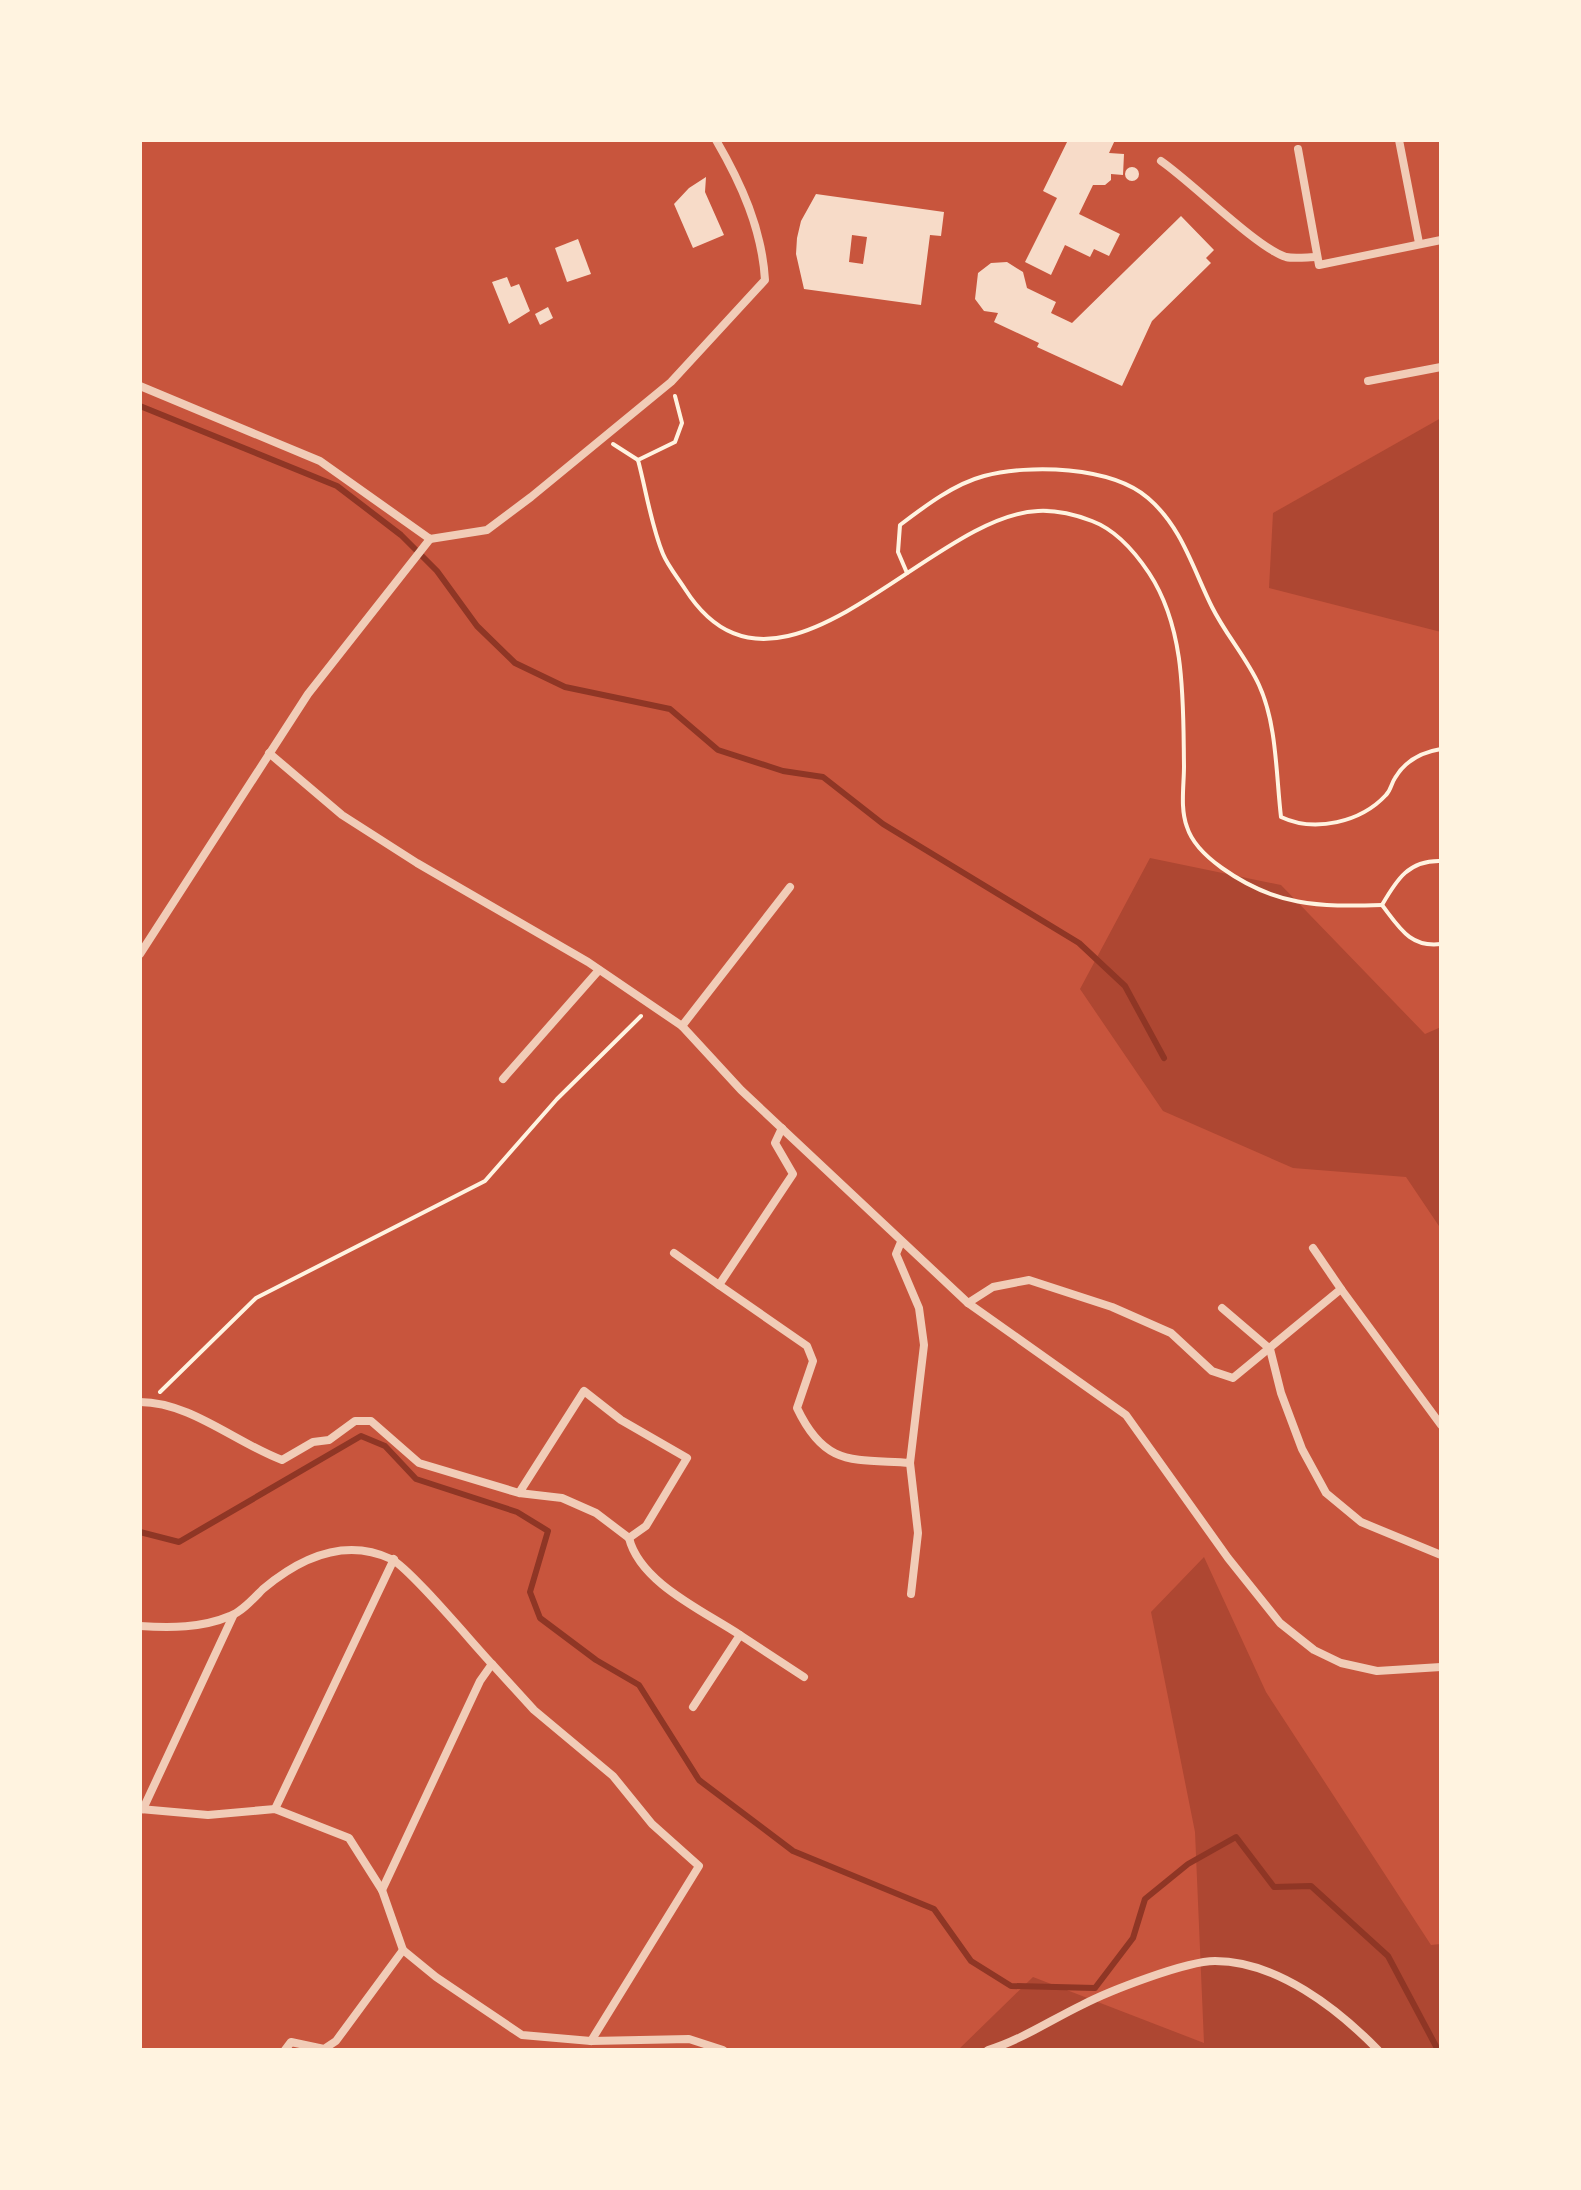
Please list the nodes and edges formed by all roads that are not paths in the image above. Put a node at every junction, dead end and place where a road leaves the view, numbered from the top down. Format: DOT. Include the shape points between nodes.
graph roads {
  1 [pos="716,140"];
  2 [pos="1399,140"];
  3 [pos="1298,149"];
  4 [pos="1161,161"];
  5 [pos="1441,240"];
  6 [pos="1419,243"];
  7 [pos="1317,257"];
  8 [pos="1441,367"];
  9 [pos="1368,381"];
  10 [pos="140,386"];
  11 [pos="430,539"];
  12 [pos="269,753"];
  13 [pos="790,887"];
  14 [pos="140,954"];
  15 [pos="599,970"];
  16 [pos="682,1026"];
  17 [pos="503,1079"];
  18 [pos="782,1128"];
  19 [pos="901,1242"];
  20 [pos="1313,1248"];
  21 [pos="674,1253"];
  22 [pos="719,1285"];
  23 [pos="1341,1289"];
  24 [pos="968,1303"];
  25 [pos="1222,1308"];
  26 [pos="1270,1349"];
  27 [pos="145,1402"];
  28 [pos="1441,1425"];
  29 [pos="910,1463"];
  30 [pos="519,1493"];
  31 [pos="629,1538"];
  32 [pos="1441,1555"];
  33 [pos="394,1559"];
  34 [pos="911,1594"];
  35 [pos="233,1616"];
  36 [pos="140,1626"];
  37 [pos="740,1635"];
  38 [pos="492,1664"];
  39 [pos="1441,1667"];
  40 [pos="804,1677"];
  41 [pos="693,1707"];
  42 [pos="142,1809"];
  43 [pos="275,1809"];
  44 [pos="382,1890"];
  45 [pos="403,1950"];
  46 [pos="591,2041"];
  47 [pos="285,2050"];
  48 [pos="723,2050"];
  49 [pos="988,2050"];
  50 [pos="1378,2050"];
  1 -- 11 [label="street" via="748,197 765,280 671,382 487,530"];
  2 -- 6 [label="street"];
  3 -- 7 [label="street"];
  4 -- 7 [label="street" via="1263,244 1287,257"];
  5 -- 6 [label="street"];
  6 -- 7 [label="street" via="1319,265"];
  8 -- 9 [label="street"];
  10 -- 11 [label="street" via="320,461"];
  11 -- 12 [label="street" via="308,694"];
  12 -- 14 [label="street"];
  12 -- 15 [label="street" via="342,815"];
  13 -- 16 [label="street"];
  15 -- 16 [label="street"];
  15 -- 17 [label="street"];
  16 -- 18 [label="street"];
  18 -- 19 [label="street"];
  18 -- 22 [label="street" via="775,1143 793,1174"];
  19 -- 24 [label="street"];
  19 -- 29 [label="street" via="896,1254 919,1308 924,1345"];
  20 -- 23 [label="street"];
  21 -- 22 [label="street"];
  22 -- 29 [label="street" via="807,1346 813,1361 797,1408 810,1435 838,1457"];
  23 -- 26 [label="street"];
  23 -- 28 [label="street"];
  24 -- 26 [label="street" via="993,1287 1029,1280 1171,1333 1212,1371 1233,1378"];
  24 -- 39 [label="street" via="1126,1415 1280,1623 1314,1650 1377,1671"];
  25 -- 26 [label="street"];
  26 -- 32 [label="street" via="1302,1449 1326,1493 1361,1522"];
  27 -- 30 [label="street" via="191,1415 282,1460 313,1442 329,1440 355,1421 371,1421 419,1463"];
  29 -- 34 [label="street" via="918,1533"];
  30 -- 31 [label="street" via="562,1498 596,1513"];
  30 -- 31 [label="street" via="584,1391 621,1420 687,1458 646,1526"];
  31 -- 37 [label="street" via="633,1555 658,1580"];
  33 -- 35 [label="street" via="341,1548 316,1555 274,1580"];
  33 -- 38 [label="street"];
  33 -- 43 [label="street"];
  35 -- 36 [label="street" via="184,1627"];
  35 -- 42 [label="street"];
  37 -- 40 [label="street"];
  37 -- 41 [label="street"];
  38 -- 44 [label="street"];
  38 -- 46 [label="street" via="534,1710 613,1776 652,1824 699,1866"];
  42 -- 43 [label="street" via="208,1815"];
  43 -- 44 [label="street" via="349,1838"];
  44 -- 45 [label="street"];
  45 -- 46 [label="street" via="522,2035"];
  45 -- 47 [label="street" via="336,2041 324,2049 291,2042"];
  46 -- 48 [label="street" via="689,2039"];
  49 -- 50 [label="street" via="1086,2003 1214,1961 1242,1964 1291,1981"];
}
